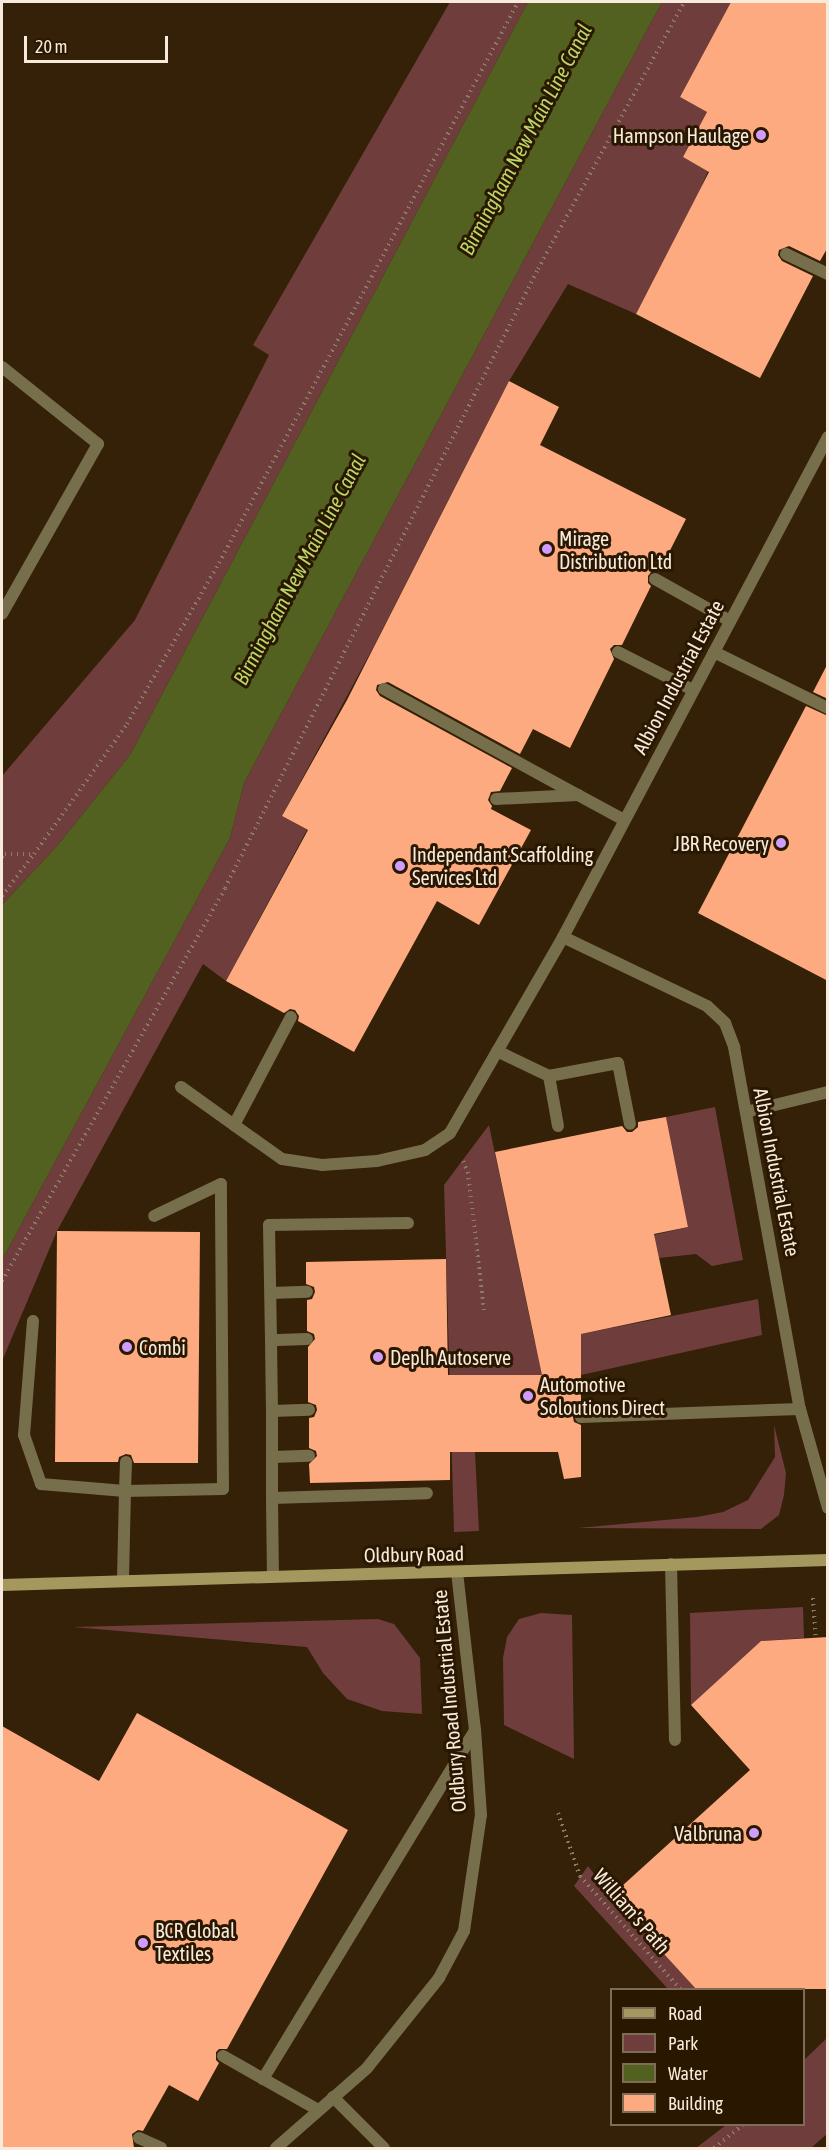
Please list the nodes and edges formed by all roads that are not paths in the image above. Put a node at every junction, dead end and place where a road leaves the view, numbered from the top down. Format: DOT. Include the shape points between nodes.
graph roads {
  1 [pos="786,254"];
  2 [pos="828,274"];
  3 [pos="2,368"];
  4 [pos="828,436"];
  5 [pos="655,579"];
  6 [pos="2,614"];
  7 [pos="730,621"];
  8 [pos="618,652"];
  9 [pos="714,652"];
  10 [pos="384,689"];
  11 [pos="693,690"];
  12 [pos="828,708"];
  13 [pos="578,795"];
  14 [pos="496,799"];
  15 [pos="624,820"];
  16 [pos="563,937"];
  17 [pos="291,1017"];
  18 [pos="497,1051"];
  19 [pos="549,1076"];
  20 [pos="181,1087"];
  21 [pos="828,1092"];
  22 [pos="746,1112"];
  23 [pos="630,1124"];
  24 [pos="234,1125"];
  25 [pos="558,1126"];
  26 [pos="154,1216"];
  27 [pos="408,1223"];
  28 [pos="307,1292"];
  29 [pos="271,1293"];
  30 [pos="33,1321"];
  31 [pos="307,1339"];
  32 [pos="271,1340"];
  33 [pos="800,1409"];
  34 [pos="309,1410"];
  35 [pos="272,1411"];
  36 [pos="581,1417"];
  37 [pos="309,1456"];
  38 [pos="272,1457"];
  39 [pos="126,1462"];
  40 [pos="125,1491"];
  41 [pos="427,1493"];
  42 [pos="272,1498"];
  43 [pos="828,1508"];
  44 [pos="828,1560"];
  45 [pos="671,1564"];
  46 [pos="457,1573"];
  47 [pos="273,1575"];
  48 [pos="123,1581"];
  49 [pos="2,1585"];
  50 [pos="475,1730"];
  51 [pos="675,1740"];
  52 [pos="223,2056"];
  53 [pos="263,2079"];
  54 [pos="333,2097"];
  55 [pos="318,2110"];
  56 [pos="139,2138"];
  57 [pos="161,2148"];
  58 [pos="276,2148"];
  59 [pos="384,2148"];
  1 -- 2 [label="street"];
  3 -- 6 [label="street" via="98,444"];
  4 -- 7 [label="street, Albion Industrial Estate"];
  5 -- 7 [label="street"];
  7 -- 9 [label="street, Albion Industrial Estate"];
  8 -- 11 [label="street"];
  9 -- 11 [label="street, Albion Industrial Estate"];
  9 -- 12 [label="street"];
  10 -- 13 [label="street"];
  11 -- 15 [label="street, Albion Industrial Estate"];
  13 -- 14 [label="street"];
  13 -- 15 [label="street"];
  15 -- 16 [label="street, Albion Industrial Estate"];
  16 -- 18 [label="street, Albion Industrial Estate"];
  16 -- 22 [label="street, Albion Industrial Estate" via="707,1006 725,1023 734,1047"];
  17 -- 24 [label="street"];
  18 -- 19 [label="street"];
  18 -- 24 [label="street, Albion Industrial Estate" via="450,1133 425,1150 377,1161 322,1165 282,1159"];
  19 -- 23 [label="street" via="618,1063"];
  19 -- 25 [label="street"];
  20 -- 24 [label="street, Albion Industrial Estate"];
  21 -- 22 [label="street"];
  22 -- 33 [label="street, Albion Industrial Estate"];
  26 -- 40 [label="street" via="221,1184 223,1490"];
  27 -- 29 [label="street" via="269,1225"];
  28 -- 29 [label="street"];
  29 -- 32 [label="street"];
  30 -- 40 [label="street" via="24,1435 41,1484"];
  31 -- 32 [label="street"];
  32 -- 35 [label="street"];
  33 -- 36 [label="street"];
  33 -- 43 [label="street, Albion Industrial Estate"];
  34 -- 35 [label="street"];
  35 -- 38 [label="street"];
  37 -- 38 [label="street"];
  38 -- 42 [label="street"];
  39 -- 40 [label="street"];
  40 -- 48 [label="street"];
  41 -- 42 [label="street"];
  42 -- 47 [label="street"];
  44 -- 45 [label="main road, Oldbury Road"];
  45 -- 46 [label="main road, Oldbury Road"];
  45 -- 51 [label="street"];
  46 -- 47 [label="main road, Oldbury Road"];
  46 -- 50 [label="street, Oldbury Road Industrial Estate"];
  47 -- 48 [label="main road, Oldbury Road"];
  48 -- 49 [label="main road, Oldbury Road"];
  50 -- 53 [label="street"];
  50 -- 54 [label="street, Oldbury Road Industrial Estate" via="481,1815 464,1931 432,1985 367,2068"];
  52 -- 53 [label="street"];
  53 -- 55 [label="street"];
  54 -- 55 [label="street, Oldbury Road Industrial Estate"];
  54 -- 59 [label="street"];
  55 -- 58 [label="street, Oldbury Road Industrial Estate"];
  56 -- 57 [label="street"];
}
